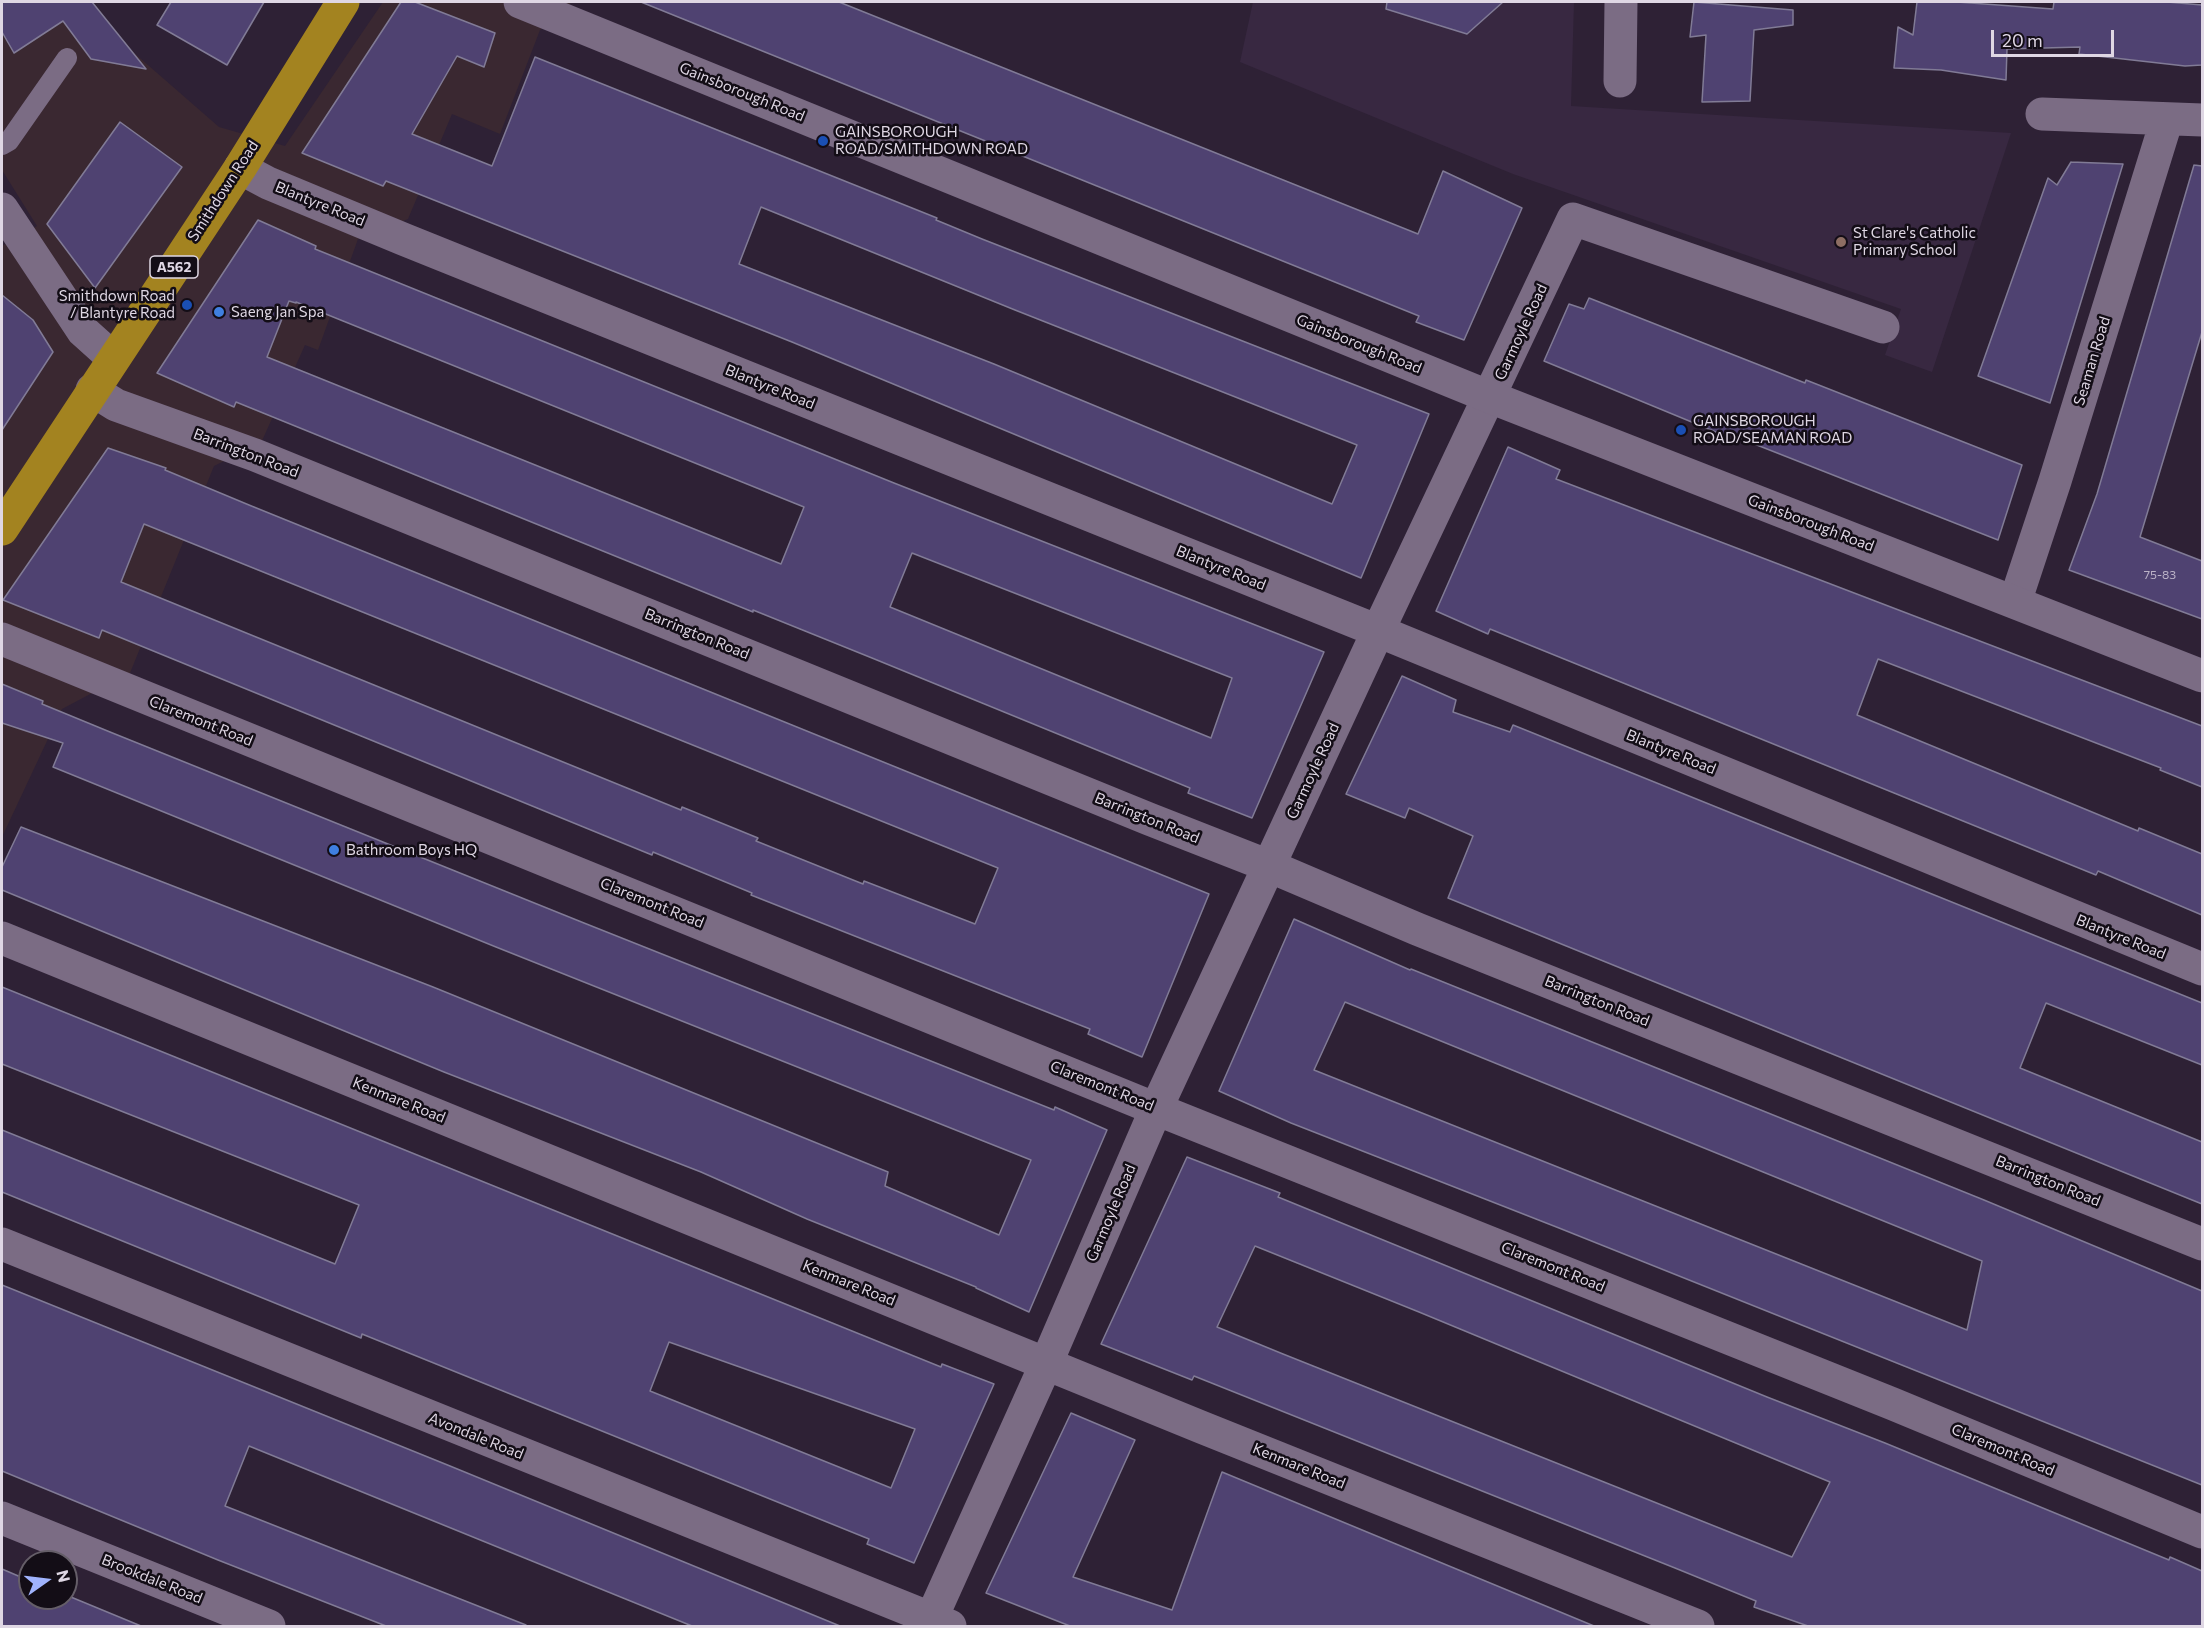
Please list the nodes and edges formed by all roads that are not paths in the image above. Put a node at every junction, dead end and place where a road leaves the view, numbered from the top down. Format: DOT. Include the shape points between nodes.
graph roads {
  1 [pos="343,2"];
  2 [pos="520,2"];
  3 [pos="1621,2"];
  4 [pos="67,58"];
  5 [pos="1620,81"];
  6 [pos="2042,114"];
  7 [pos="2167,119"];
  8 [pos="2202,120"];
  9 [pos="2,145"];
  10 [pos="240,168"];
  11 [pos="2,208"];
  12 [pos="1883,327"];
  13 [pos="113,358"];
  14 [pos="92,390"];
  15 [pos="1490,398"];
  16 [pos="2,529"];
  17 [pos="2015,602"];
  18 [pos="1378,630"];
  19 [pos="2,639"];
  20 [pos="2202,676"];
  21 [pos="1269,866"];
  22 [pos="2,939"];
  23 [pos="2202,969"];
  24 [pos="1156,1109"];
  25 [pos="2,1244"];
  26 [pos="2202,1244"];
  27 [pos="1046,1364"];
  28 [pos="2,1518"];
  29 [pos="2202,1532"];
  30 [pos="936,1624"];
  31 [pos="268,1626"];
  32 [pos="1698,1626"];
  1 -- 10 [label="highway, Smithdown Road / A562"];
  2 -- 15 [label="street, Gainsborough Road"];
  3 -- 5 [label="street"];
  4 -- 9 [label="lane" via="9,141"];
  6 -- 7 [label="street"];
  7 -- 8 [label="street"];
  7 -- 17 [label="street, Seaman Road"];
  10 -- 13 [label="highway, Smithdown Road / A562"];
  10 -- 18 [label="street, Blantyre Road" via="503,279"];
  11 -- 13 [label="street" via="83,331"];
  12 -- 15 [label="street, Garmoyle Road" via="1573,219"];
  13 -- 14 [label="highway, Smithdown Road / A562"];
  14 -- 16 [label="highway, Smithdown Road / A562"];
  14 -- 21 [label="street, Barrington Road" via="116,405 255,455"];
  15 -- 17 [label="street, Gainsborough Road"];
  15 -- 18 [label="street, Garmoyle Road"];
  17 -- 20 [label="street, Gainsborough Road"];
  18 -- 21 [label="street, Garmoyle Road"];
  18 -- 23 [label="street, Blantyre Road"];
  19 -- 24 [label="street, Claremont Road"];
  21 -- 24 [label="street, Garmoyle Road"];
  21 -- 26 [label="street, Barrington Road"];
  22 -- 27 [label="street, Kenmare Road"];
  24 -- 27 [label="street, Garmoyle Road"];
  24 -- 29 [label="street, Claremont Road" via="1882,1399"];
  25 -- 30 [label="street, Avondale Road"];
  27 -- 30 [label="street, Garmoyle Road"];
  27 -- 32 [label="street, Kenmare Road"];
  28 -- 31 [label="street, Brookdale Road"];
}
